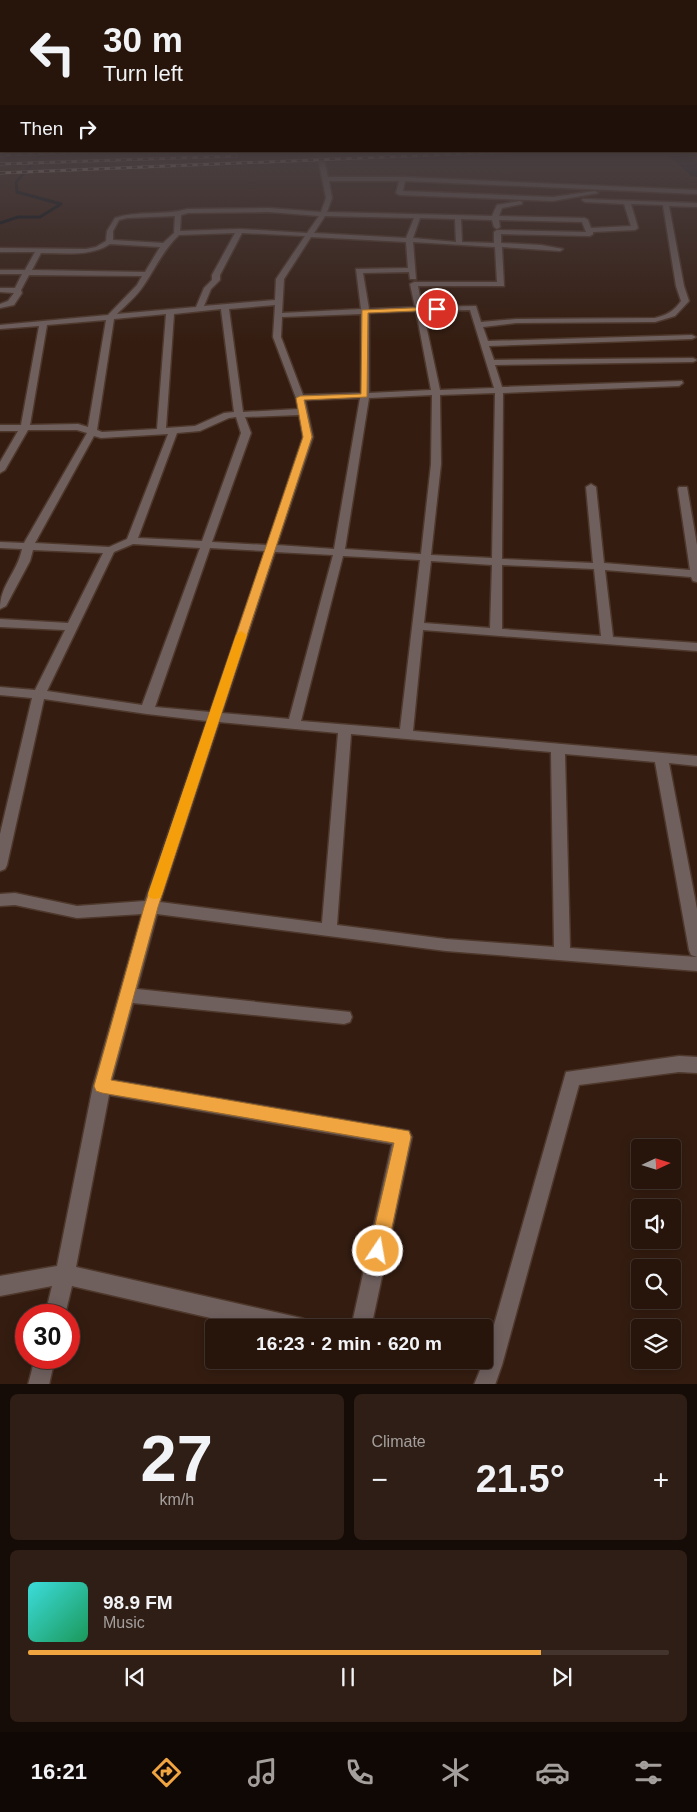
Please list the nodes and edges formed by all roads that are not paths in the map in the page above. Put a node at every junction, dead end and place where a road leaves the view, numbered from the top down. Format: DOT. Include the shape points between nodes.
graph roads {
  1 [pos="178,214"];
  2 [pos="323,214"];
  3 [pos="163,215"];
  4 [pos="410,215"];
  5 [pos="497,215"];
  6 [pos="631,215"];
  7 [pos="668,215"];
  8 [pos="418,216"];
  9 [pos="458,218"];
  10 [pos="496,218"];
  11 [pos="589,230"];
  12 [pos="240,232"];
  13 [pos="497,232"];
  14 [pos="177,233"];
  15 [pos="310,234"];
  16 [pos="409,240"];
  17 [pos="109,242"];
  18 [pos="165,244"];
  19 [pos="459,244"];
  20 [pos="498,245"];
  21 [pos="40,249"];
  22 [pos="560,249"];
  23 [pos="0,250"];
  24 [pos="412,270"];
  25 [pos="0,272"];
  26 [pos="26,272"];
  27 [pos="149,274"];
  28 [pos="414,284"];
  29 [pos="0,290"];
  30 [pos="17,290"];
  31 [pos="279,302"];
  32 [pos="0,306"];
  33 [pos="225,307"];
  34 [pos="199,309"];
  35 [pos="419,309"];
  36 [pos="365,311"];
  37 [pos="170,312"];
  38 [pos="278,315"];
  39 [pos="110,318"];
  40 [pos="42,324"];
  41 [pos="479,325"];
  42 [pos="0,327"];
  43 [pos="692,337"];
  44 [pos="484,344"];
  45 [pos="693,360"];
  46 [pos="491,363"];
  47 [pos="679,384"];
  48 [pos="499,390"];
  49 [pos="436,393"];
  50 [pos="364,396"];
  51 [pos="300,398"];
  52 [pos="302,412"];
  53 [pos="239,414"];
  54 [pos="25,427"];
  55 [pos="0,428"];
  56 [pos="174,430"];
  57 [pos="161,431"];
  58 [pos="92,432"];
  59 [pos="0,470"];
  60 [pos="591,487"];
  61 [pos="683,489"];
  62 [pos="132,541"];
  63 [pos="0,545"];
  64 [pos="208,545"];
  65 [pos="28,546"];
  66 [pos="270,548"];
  67 [pos="110,550"];
  68 [pos="338,552"];
  69 [pos="427,558"];
  70 [pos="497,562"];
  71 [pos="599,566"];
  72 [pos="696,576"];
  73 [pos="0,606"];
  74 [pos="0,623"];
  75 [pos="72,626"];
  76 [pos="419,626"];
  77 [pos="496,632"];
  78 [pos="607,640"];
  79 [pos="697,647"];
  80 [pos="0,690"];
  81 [pos="39,694"];
  82 [pos="147,710"];
  83 [pos="214,717"];
  84 [pos="294,724"];
  85 [pos="345,729"];
  86 [pos="406,734"];
  87 [pos="558,749"];
  88 [pos="662,758"];
  89 [pos="697,761"];
  90 [pos="0,864"];
  91 [pos="0,900"];
  92 [pos="151,907"];
  93 [pos="329,928"];
  94 [pos="697,950"];
  95 [pos="562,954"];
  96 [pos="697,964"];
  97 [pos="126,995"];
  98 [pos="344,1017"];
  99 [pos="697,1065"];
  100 [pos="102,1086"];
  101 [pos="65,1274"];
  102 [pos="0,1286"];
  103 [pos="58,1304"];
  104 [pos="262,1319"];
  105 [pos="363,1319"];
  106 [pos="42,1369"];
  107 [pos="38,1384"];
  108 [pos="484,1384"];
  1 -- 14 [label="street"];
  2 -- 15 [label="street"];
  3 -- 17 [label="street" via="117,219 110,231"];
  4 -- 8 [label="street"];
  5 -- 10 [label="street"];
  6 -- 11 [label="street" via="636,228"];
  7 -- 41 [label="street" via="680,286 686,301 678,312 655,320 516,321"];
  8 -- 9 [label="street"];
  8 -- 16 [label="street"];
  9 -- 10 [label="street"];
  9 -- 19 [label="street"];
  10 -- 11 [label="street" via="585,220"];
  10 -- 13 [label="street"];
  11 -- 13 [label="street" via="590,234"];
  12 -- 14 [label="street"];
  12 -- 15 [label="street"];
  12 -- 34 [label="street"];
  13 -- 20 [label="street"];
  14 -- 18 [label="street"];
  15 -- 16 [label="street"];
  15 -- 31 [label="street" via="280,279"];
  16 -- 19 [label="street"];
  16 -- 24 [label="street"];
  17 -- 18 [label="street"];
  17 -- 21 [label="street" via="98,249 86,251"];
  18 -- 27 [label="street"];
  19 -- 20 [label="street"];
  20 -- 22 [label="street"];
  20 -- 28 [label="street" via="501,284"];
  21 -- 23 [label="street"];
  21 -- 26 [label="street"];
  24 -- 28 [label="street"];
  24 -- 36 [label="street" via="359,271"];
  25 -- 26 [label="street"];
  26 -- 27 [label="street"];
  26 -- 30 [label="street"];
  27 -- 39 [label="street"];
  28 -- 35 [label="street"];
  29 -- 30 [label="street"];
  30 -- 32 [label="street" via="11,303"];
  31 -- 33 [label="street"];
  31 -- 38 [label="street"];
  33 -- 34 [label="street"];
  33 -- 53 [label="street"];
  34 -- 37 [label="street"];
  35 -- 36 [label="street"];
  35 -- 41 [label="street" via="473,308"];
  35 -- 49 [label="street"];
  36 -- 38 [label="street"];
  36 -- 50 [label="street"];
  37 -- 39 [label="street"];
  37 -- 57 [label="street"];
  38 -- 51 [label="street" via="277,337"];
  39 -- 40 [label="street"];
  39 -- 58 [label="street"];
  40 -- 42 [label="street"];
  40 -- 54 [label="street"];
  41 -- 44 [label="street"];
  43 -- 44 [label="street"];
  44 -- 46 [label="street"];
  45 -- 46 [label="street"];
  46 -- 48 [label="street"];
  47 -- 48 [label="street"];
  48 -- 49 [label="street"];
  48 -- 70 [label="street"];
  49 -- 50 [label="street"];
  49 -- 69 [label="street" via="436,464"];
  50 -- 51 [label="street"];
  50 -- 68 [label="street"];
  51 -- 52 [label="street"];
  52 -- 53 [label="street"];
  52 -- 66 [label="street" via="308,437"];
  53 -- 56 [label="street" via="227,415 197,429"];
  53 -- 64 [label="street" via="246,433"];
  54 -- 55 [label="street"];
  54 -- 58 [label="street" via="78,426"];
  54 -- 59 [label="street"];
  56 -- 57 [label="street"];
  56 -- 62 [label="street"];
  57 -- 58 [label="street" via="101,435"];
  58 -- 65 [label="street"];
  60 -- 71 [label="street"];
  61 -- 72 [label="street"];
  62 -- 64 [label="street"];
  62 -- 67 [label="street"];
  63 -- 65 [label="street"];
  64 -- 66 [label="street"];
  64 -- 82 [label="street"];
  65 -- 67 [label="street"];
  65 -- 73 [label="street" via="25,561"];
  66 -- 68 [label="street"];
  66 -- 83 [label="street"];
  67 -- 75 [label="street"];
  68 -- 69 [label="street"];
  68 -- 84 [label="street"];
  69 -- 70 [label="street"];
  69 -- 76 [label="street"];
  70 -- 71 [label="street"];
  70 -- 77 [label="street"];
  71 -- 72 [label="street"];
  71 -- 78 [label="street"];
  74 -- 75 [label="street"];
  75 -- 81 [label="street"];
  76 -- 77 [label="street"];
  76 -- 86 [label="street"];
  77 -- 78 [label="street"];
  78 -- 79 [label="street"];
  80 -- 81 [label="street"];
  81 -- 82 [label="street"];
  81 -- 90 [label="street"];
  82 -- 83 [label="street"];
  83 -- 84 [label="street"];
  83 -- 92 [label="street"];
  84 -- 85 [label="street"];
  85 -- 86 [label="street"];
  85 -- 93 [label="street"];
  86 -- 87 [label="street"];
  87 -- 88 [label="street"];
  87 -- 95 [label="street"];
  88 -- 89 [label="street"];
  88 -- 94 [label="street"];
  91 -- 92 [label="street" via="15,899 78,912"];
  92 -- 93 [label="street"];
  92 -- 97 [label="street"];
  93 -- 95 [label="street" via="446,945"];
  95 -- 96 [label="street"];
  97 -- 98 [label="street"];
  97 -- 100 [label="street"];
  99 -- 108 [label="street" via="680,1064 572,1078"];
  100 -- 101 [label="street"];
  100 -- 105 [label="street" via="403,1137"];
  101 -- 102 [label="street"];
  101 -- 103 [label="street"];
  101 -- 104 [label="street"];
  106 -- 107 [label="street"];
}
